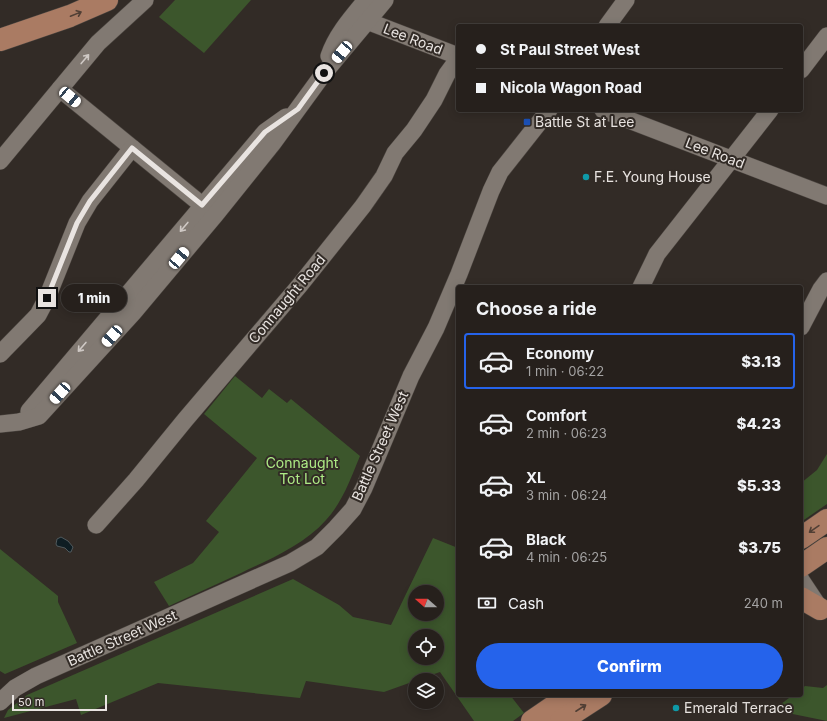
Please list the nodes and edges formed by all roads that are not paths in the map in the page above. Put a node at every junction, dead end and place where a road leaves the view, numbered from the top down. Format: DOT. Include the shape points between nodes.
graph roads {
  1 [pos="107,0"];
  2 [pos="145,0"];
  3 [pos="366,0"];
  4 [pos="385,0"];
  5 [pos="626,0"];
  6 [pos="367,22"];
  7 [pos="608,24"];
  8 [pos="44,25"];
  9 [pos="0,30"];
  10 [pos="827,36"];
  11 [pos="0,40"];
  12 [pos="456,55"];
  13 [pos="456,62"];
  14 [pos="803,67"];
  15 [pos="324,73"];
  16 [pos="60,89"];
  17 [pos="298,109"];
  18 [pos="547,112"];
  19 [pos="608,112"];
  20 [pos="768,112"];
  21 [pos="132,148"];
  22 [pos="732,160"];
  23 [pos="0,161"];
  24 [pos="827,196"];
  25 [pos="202,205"];
  26 [pos="827,281"];
  27 [pos="642,285"];
  28 [pos="803,323"];
  29 [pos="0,354"];
  30 [pos="19,422"];
  31 [pos="0,424"];
  32 [pos="827,520"];
  33 [pos="96,525"];
  34 [pos="803,537"];
  35 [pos="827,548"];
  36 [pos="803,565"];
  37 [pos="803,583"];
  38 [pos="803,599"];
  39 [pos="824,613"];
  40 [pos="567,697"];
  41 [pos="598,697"];
  42 [pos="0,702"];
  43 [pos="532,721"];
  44 [pos="561,721"];
  8 -- 1 [label="main road, one-way"];
  16 -- 2 [label="street, one-way" via="98,43"];
  3 -- 15 [label="street" via="348,21 332,50"];
  4 -- 6 [label="street"];
  5 -- 7 [label="street"];
  6 -- 12 [label="street, Lee Road"];
  6 -- 15 [label="street"];
  8 -- 9 [label="main road"];
  8 -- 11 [label="main road"];
  10 -- 14 [label="street"];
  13 -- 33 [label="street, Connaught Road" via="434,100 395,153 384,176 363,206 300,285"];
  15 -- 17 [label="street"];
  16 -- 21 [label="street"];
  16 -- 23 [label="street"];
  17 -- 25 [label="street" via="265,132"];
  17 -- 30 [label="street" via="216,214 132,313 39,416"];
  18 -- 42 [label="street, Battle Street West" via="500,172 455,284 411,376 364,488 352,509 336,528 317,547 290,563 36,676 15,688"];
  19 -- 22 [label="street, Lee Road"];
  20 -- 22 [label="street"];
  21 -- 25 [label="street"];
  21 -- 29 [label="street" via="90,201 77,223 38,315"];
  22 -- 24 [label="street, Lee Road"];
  22 -- 27 [label="street" via="656,254"];
  25 -- 30 [label="street, one-way"];
  26 -- 28 [label="street"];
  30 -- 31 [label="street"];
  32 -- 34 [label="main road, one-way"];
  35 -- 36 [label="main road"];
  37 -- 39 [label="street"];
  38 -- 39 [label="main road"];
  40 -- 43 [label="main road"];
  44 -- 41 [label="main road, one-way"];
}
